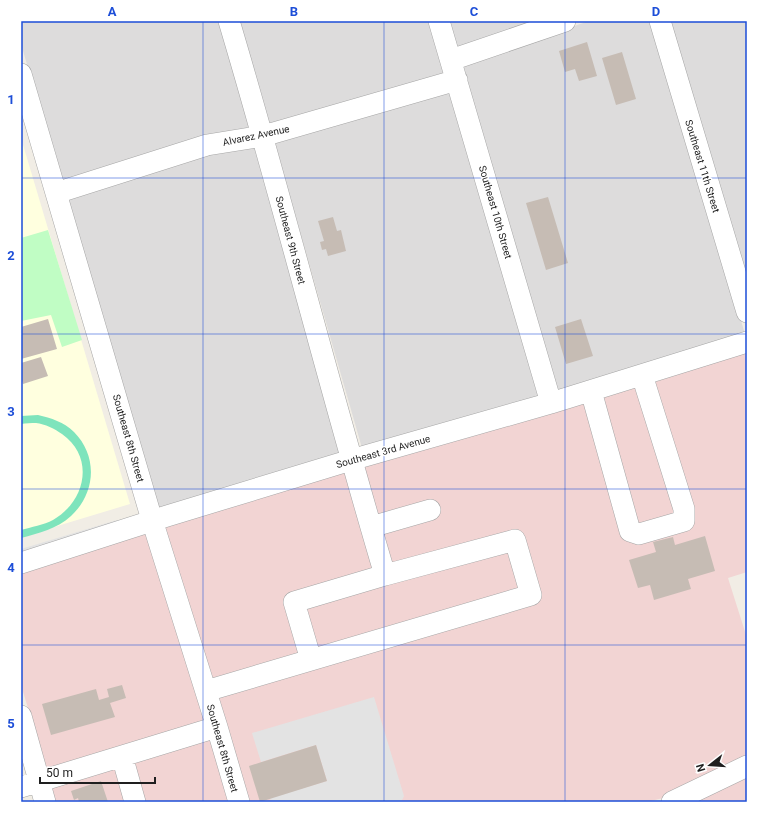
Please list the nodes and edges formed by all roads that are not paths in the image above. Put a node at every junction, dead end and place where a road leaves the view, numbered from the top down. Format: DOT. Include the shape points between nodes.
graph roads {
  1 [pos="228,21"];
  2 [pos="439,21"];
  3 [pos="565,21"];
  4 [pos="660,21"];
  5 [pos="451,60"];
  6 [pos="21,74"];
  7 [pos="457,80"];
  8 [pos="263,136"];
  9 [pos="56,193"];
  10 [pos="747,312"];
  11 [pos="747,342"];
  12 [pos="642,375"];
  13 [pos="591,391"];
  14 [pos="551,403"];
  15 [pos="351,460"];
  16 [pos="430,510"];
  17 [pos="152,520"];
  18 [pos="371,528"];
  19 [pos="21,563"];
  20 [pos="385,575"];
  21 [pos="311,660"];
  22 [pos="206,691"];
  23 [pos="21,716"];
  24 [pos="217,727"];
  25 [pos="122,756"];
  26 [pos="747,766"];
  27 [pos="31,784"];
  28 [pos="45,802"];
  29 [pos="135,802"];
  30 [pos="239,802"];
  31 [pos="672,802"];
  1 -- 8 [label="street, Southeast 9th Street"];
  2 -- 5 [label="street, Southeast 10th Street"];
  3 -- 5 [label="street"];
  4 -- 10 [label="street, Southeast 11th Street"];
  5 -- 7 [label="street, Southeast 10th Street"];
  6 -- 9 [label="street, Southeast 8th Street"];
  7 -- 8 [label="street, Alvarez Avenue"];
  7 -- 14 [label="street, Southeast 10th Street"];
  8 -- 9 [label="street, Alvarez Avenue" via="207,145"];
  8 -- 15 [label="street, Southeast 9th Street"];
  9 -- 17 [label="street, Southeast 8th Street"];
  11 -- 12 [label="street, Southeast 3rd Avenue"];
  12 -- 13 [label="street, Southeast 3rd Avenue"];
  12 -- 13 [label="street" via="684,509 684,521 639,534 630,531"];
  13 -- 14 [label="street, Southeast 3rd Avenue"];
  14 -- 15 [label="street, Southeast 3rd Avenue"];
  15 -- 17 [label="street, Southeast 3rd Avenue"];
  15 -- 18 [label="street, Southeast 9th Street"];
  16 -- 18 [label="street"];
  17 -- 19 [label="street, Southeast 3rd Avenue"];
  17 -- 22 [label="street, Southeast 8th Street"];
  18 -- 20 [label="street, Southeast 9th Street"];
  20 -- 21 [label="street" via="294,602"];
  20 -- 21 [label="street" via="515,540 531,595"];
  21 -- 22 [label="street"];
  22 -- 24 [label="street, Southeast 8th Street"];
  23 -- 27 [label="street"];
  24 -- 25 [label="street"];
  24 -- 30 [label="street, Southeast 8th Street"];
  25 -- 27 [label="street"];
  25 -- 29 [label="street"];
  26 -- 31 [label="street"];
  27 -- 28 [label="street"];
}
